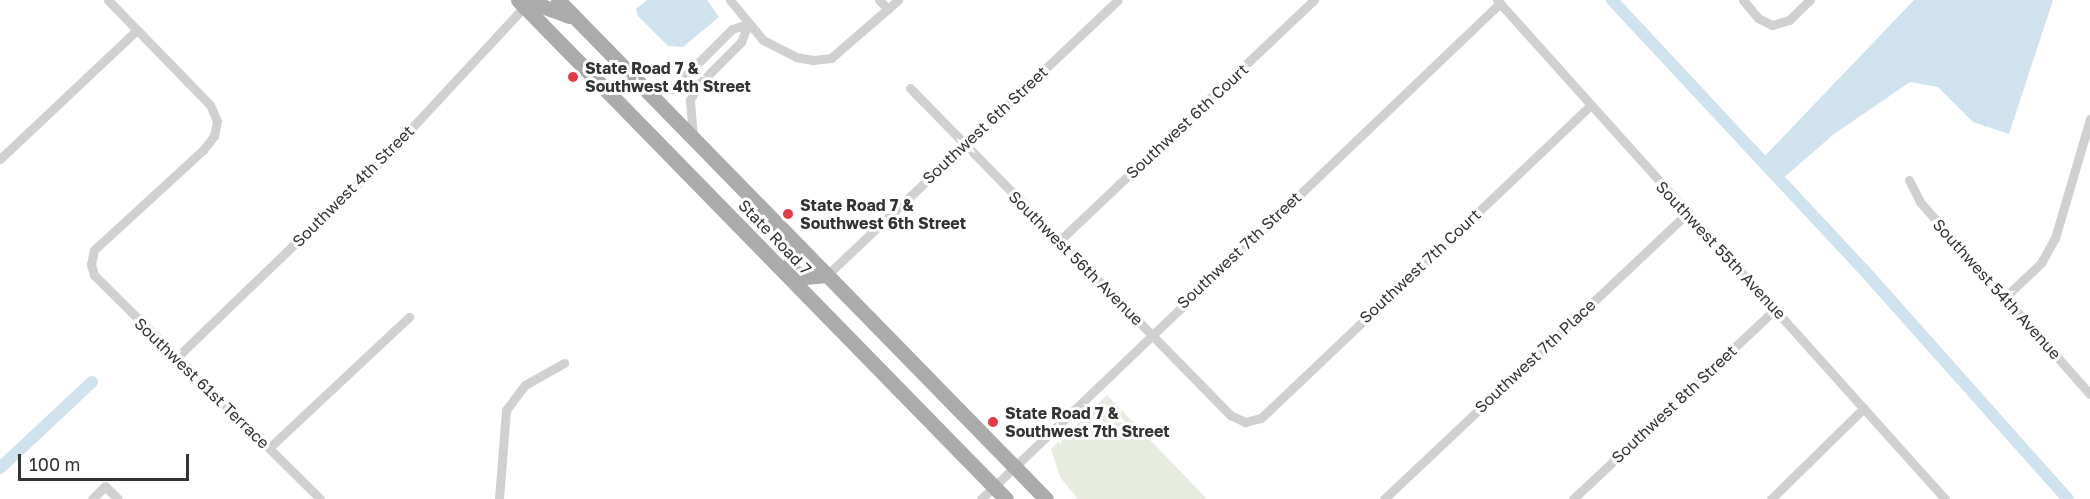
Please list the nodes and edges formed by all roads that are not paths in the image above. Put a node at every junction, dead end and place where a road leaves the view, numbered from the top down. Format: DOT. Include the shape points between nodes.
graph roads {
  1 [pos="108,0"];
  2 [pos="558,0"];
  3 [pos="730,0"];
  4 [pos="879,0"];
  5 [pos="898,0"];
  6 [pos="1118,0"];
  7 [pos="1314,0"];
  8 [pos="1743,0"];
  9 [pos="1810,0"];
  10 [pos="1499,2"];
  11 [pos="521,3"];
  12 [pos="888,9"];
  13 [pos="580,22"];
  14 [pos="748,24"];
  15 [pos="137,30"];
  16 [pos="910,88"];
  17 [pos="647,91"];
  18 [pos="1591,105"];
  19 [pos="2090,119"];
  20 [pos="693,138"];
  21 [pos="964,145"];
  22 [pos="0,159"];
  23 [pos="1909,180"];
  24 [pos="1686,214"];
  25 [pos="1059,241"];
  26 [pos="773,260"];
  27 [pos="827,275"];
  28 [pos="2004,298"];
  29 [pos="1775,309"];
  30 [pos="409,317"];
  31 [pos="1150,333"];
  32 [pos="175,359"];
  33 [pos="564,363"];
  34 [pos="2090,394"];
  35 [pos="1864,408"];
  36 [pos="1245,422"];
  37 [pos="269,448"];
  38 [pos="1015,467"];
  39 [pos="994,487"];
  40 [pos="92,499"];
  41 [pos="118,499"];
  42 [pos="320,499"];
  43 [pos="499,499"];
  44 [pos="981,499"];
  45 [pos="1006,499"];
  46 [pos="1046,499"];
  47 [pos="1384,499"];
  48 [pos="1573,499"];
  49 [pos="1771,499"];
  50 [pos="1945,499"];
  1 -- 15 [label="street"];
  2 -- 13 [label="main road, State Road 7"];
  3 -- 14 [label="street"];
  4 -- 12 [label="street"];
  5 -- 12 [label="street"];
  6 -- 21 [label="street, Southwest 6th Street"];
  7 -- 25 [label="street, Southwest 6th Court"];
  8 -- 9 [label="street" via="1758,18 1772,25 1789,20"];
  10 -- 18 [label="street, Southwest 55th Avenue"];
  10 -- 31 [label="street, Southwest 7th Street"];
  11 -- 13 [label="main road" via="539,5"];
  11 -- 26 [label="main road, State Road 7"];
  11 -- 32 [label="street, Southwest 4th Street" via="381,161"];
  12 -- 14 [label="street" via="831,58 813,60 796,57 763,40"];
  13 -- 17 [label="main road, State Road 7"];
  14 -- 17 [label="street" via="732,29 672,89"];
  14 -- 20 [label="street" via="741,42 698,85 690,100"];
  15 -- 22 [label="street"];
  15 -- 32 [label="street, Southwest 61st Terrace" via="210,105 217,121 214,136 203,150 94,250 91,264 94,275"];
  16 -- 21 [label="street, Southwest 56th Avenue"];
  17 -- 20 [label="main road, State Road 7"];
  18 -- 24 [label="street, Southwest 55th Avenue"];
  18 -- 36 [label="street, Southwest 7th Court" via="1261,418"];
  19 -- 28 [label="street" via="2055,238 2041,263"];
  20 -- 27 [label="main road, State Road 7"];
  21 -- 25 [label="street, Southwest 56th Avenue"];
  21 -- 27 [label="street, Southwest 6th Street"];
  23 -- 28 [label="street, Southwest 54th Avenue" via="1920,202"];
  24 -- 29 [label="street, Southwest 55th Avenue"];
  24 -- 47 [label="street, Southwest 7th Place"];
  25 -- 31 [label="street, Southwest 56th Avenue"];
  26 -- 27 [label="main road" via="805,276"];
  26 -- 39 [label="main road, State Road 7"];
  27 -- 38 [label="main road, State Road 7"];
  28 -- 34 [label="street, Southwest 54th Avenue"];
  29 -- 35 [label="street, Southwest 55th Avenue"];
  29 -- 48 [label="street, Southwest 8th Street"];
  30 -- 37 [label="street"];
  31 -- 36 [label="street, Southwest 56th Avenue" via="1230,415"];
  31 -- 38 [label="street, Southwest 7th Street"];
  32 -- 37 [label="street, Southwest 61st Terrace"];
  33 -- 43 [label="street" via="525,385 506,410"];
  35 -- 49 [label="street"];
  35 -- 50 [label="street, Southwest 55th Avenue"];
  37 -- 42 [label="street, Southwest 61st Terrace"];
  38 -- 39 [label="street, Southwest 7th Street"];
  38 -- 46 [label="main road, State Road 7"];
  39 -- 44 [label="street, Southwest 7th Street"];
  39 -- 45 [label="main road, State Road 7"];
  40 -- 41 [label="street" via="105,486"];
}
